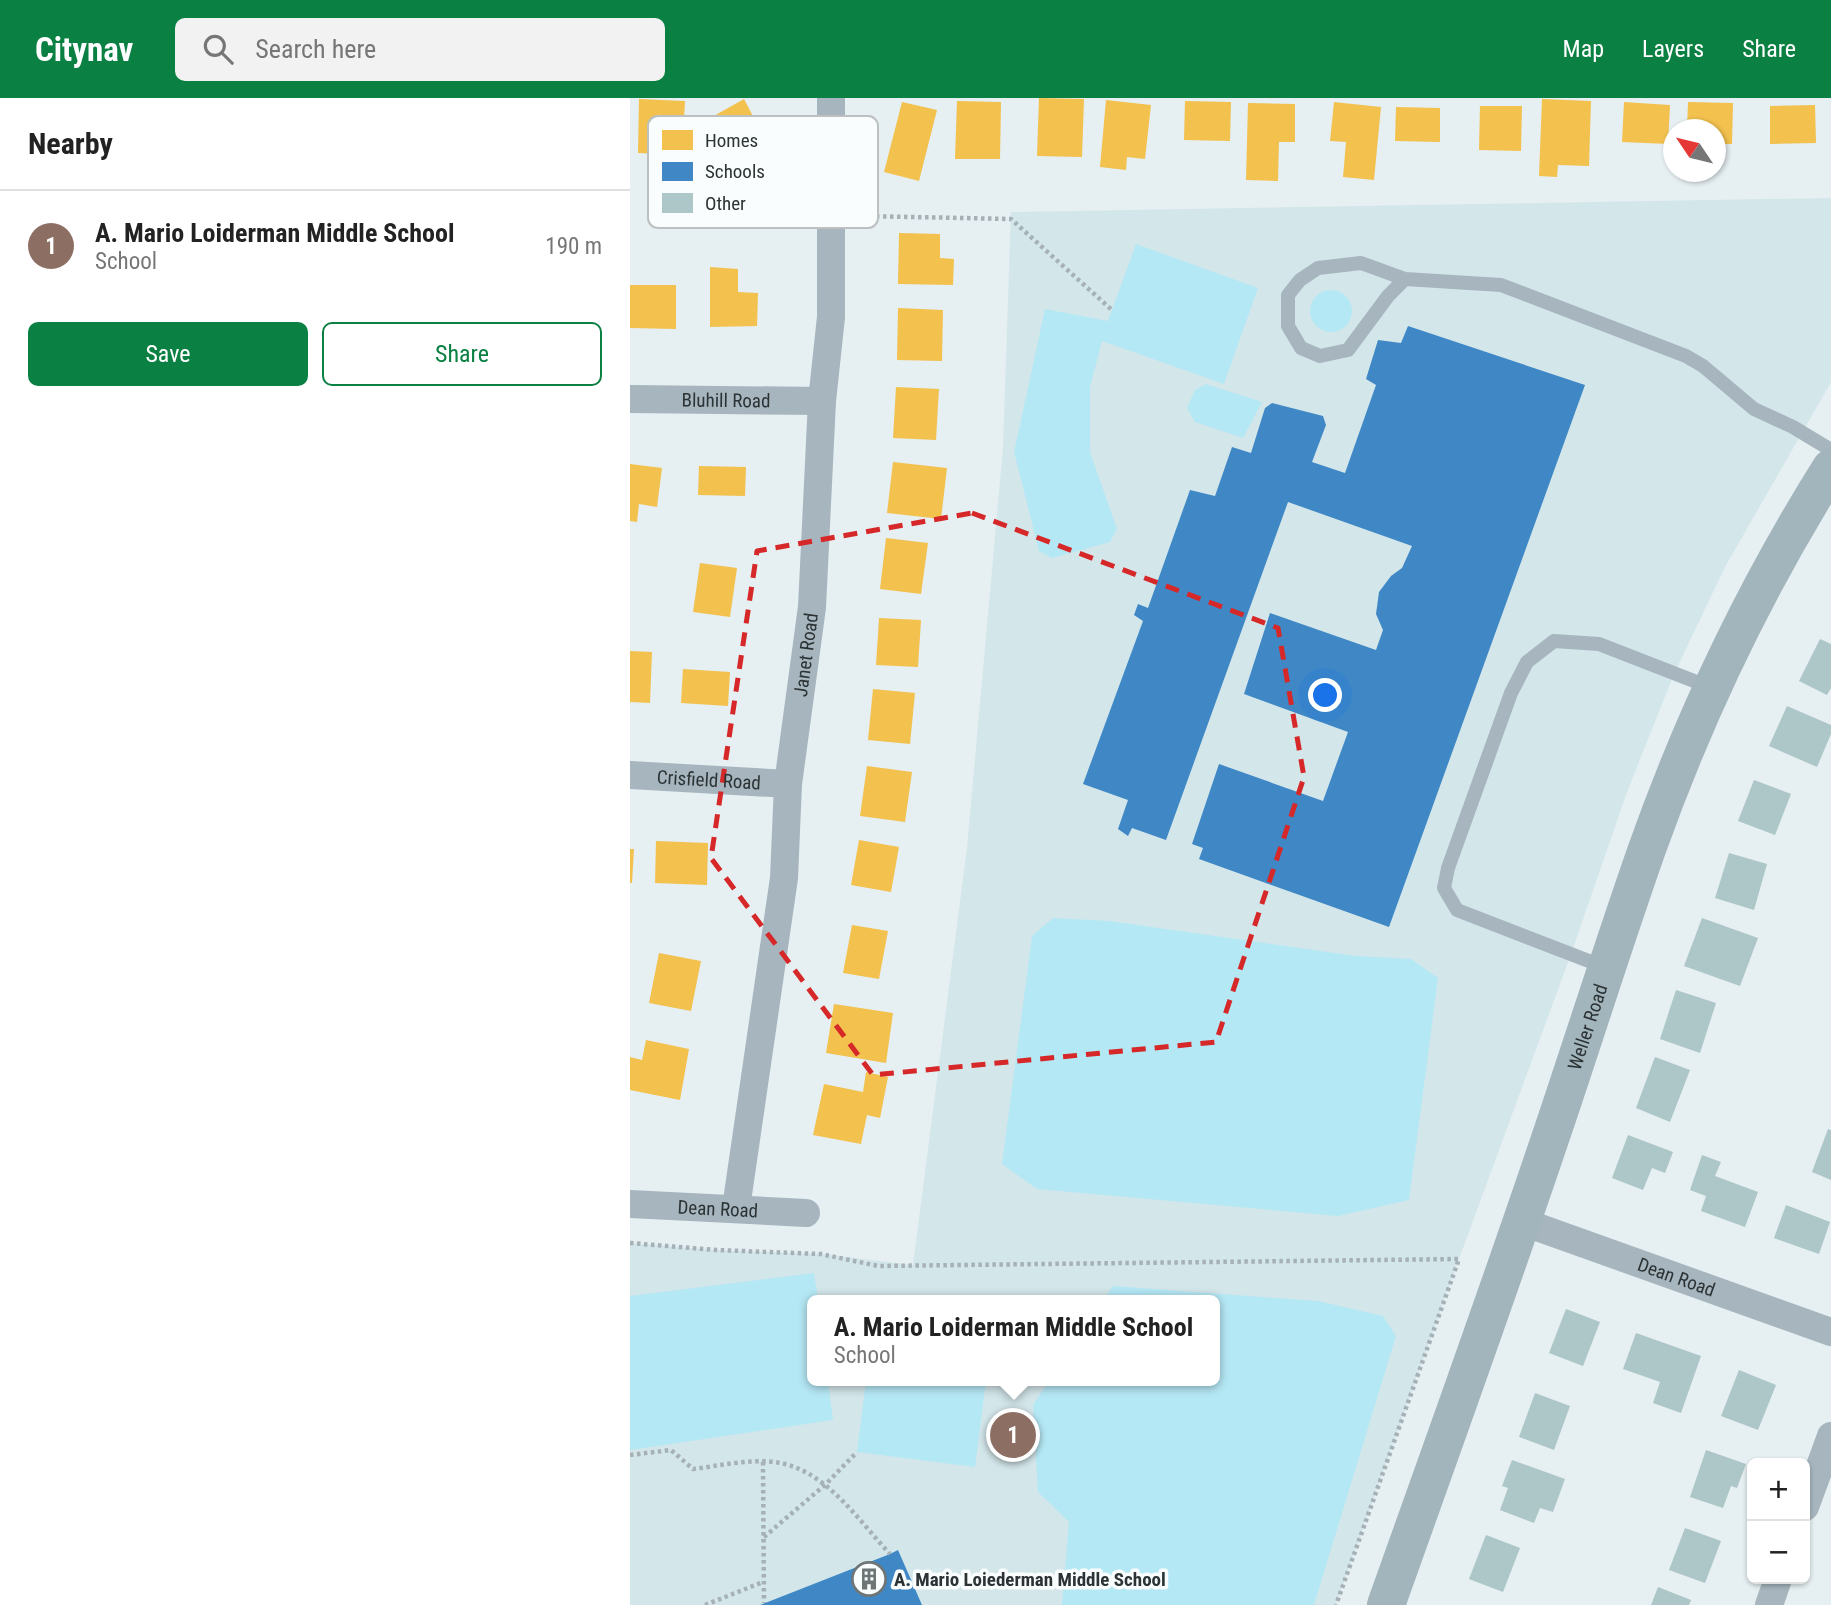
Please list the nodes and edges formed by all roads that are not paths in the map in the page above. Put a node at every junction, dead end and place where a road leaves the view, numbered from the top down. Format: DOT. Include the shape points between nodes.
graph roads {
  1 [pos="831,98"];
  2 [pos="831,116"];
  3 [pos="831,228"];
  4 [pos="1405,279"];
  5 [pos="630,399"];
  6 [pos="822,401"];
  7 [pos="1831,450"];
  8 [pos="1831,468"];
  9 [pos="1713,688"];
  10 [pos="630,775"];
  11 [pos="788,784"];
  12 [pos="1607,969"];
  13 [pos="630,1204"];
  14 [pos="736,1208"];
  15 [pos="806,1213"];
  16 [pos="1522,1222"];
  17 [pos="1831,1332"];
  18 [pos="1831,1436"];
  19 [pos="1810,1493"];
  20 [pos="1776,1584"];
  21 [pos="1386,1605"];
  22 [pos="1769,1605"];
  1 -- 2 [label="street, Janet Road"];
  3 -- 6 [label="street, Janet Road" via="831,317"];
  4 -- 4 [label="lane" via="1361,262 1318,268 1288,295 1288,326 1301,348 1321,356 1348,350"];
  4 -- 7 [label="lane" via="1501,285 1686,356 1754,409"];
  5 -- 6 [label="street, Bluhill Road"];
  6 -- 11 [label="street, Janet Road" via="812,607"];
  8 -- 9 [label="street, Weller Road"];
  9 -- 12 [label="street, Weller Road" via="1648,847"];
  9 -- 12 [label="lane" via="1599,644 1554,641 1527,662 1511,693 1444,888 1457,909"];
  10 -- 11 [label="street, Crisfield Road"];
  11 -- 14 [label="street, Janet Road" via="784,878"];
  12 -- 16 [label="street, Weller Road"];
  13 -- 14 [label="street, Dean Road"];
  14 -- 15 [label="street, Dean Road"];
  16 -- 17 [label="street, Dean Road"];
  16 -- 21 [label="street, Weller Road"];
  18 -- 19 [label="street"];
  20 -- 22 [label="street"];
}
